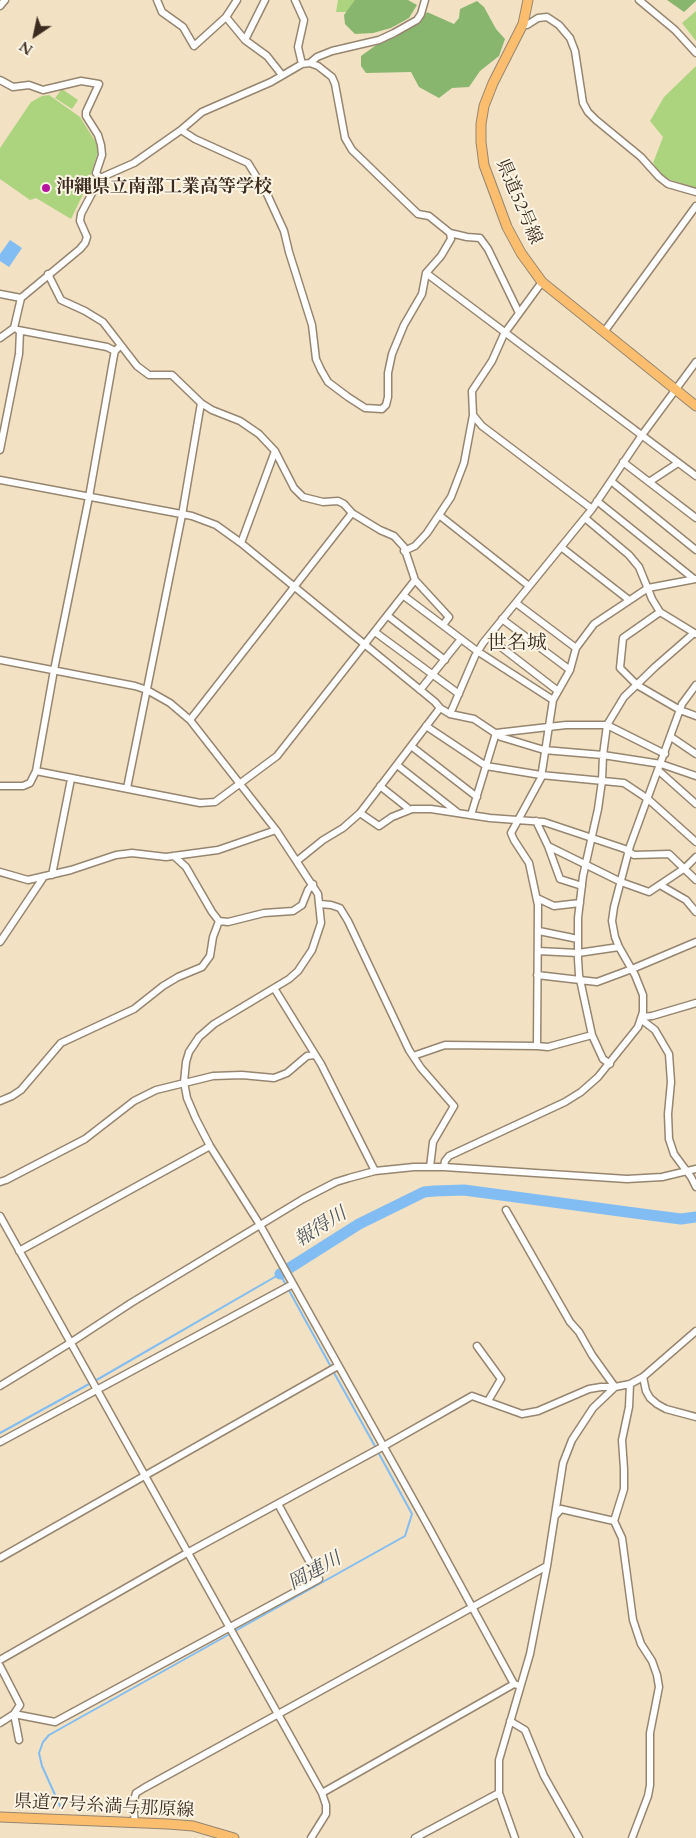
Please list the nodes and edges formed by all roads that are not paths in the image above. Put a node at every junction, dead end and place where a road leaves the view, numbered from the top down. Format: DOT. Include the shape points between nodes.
graph roads {
  1 [pos="4,0"];
  2 [pos="157,0"];
  3 [pos="237,0"];
  4 [pos="265,0"];
  5 [pos="295,0"];
  6 [pos="425,0"];
  7 [pos="528,0"];
  8 [pos="639,0"];
  9 [pos="0,6"];
  10 [pos="226,17"];
  11 [pos="523,24"];
  12 [pos="246,40"];
  13 [pos="696,53"];
  14 [pos="310,63"];
  15 [pos="302,64"];
  16 [pos="282,74"];
  17 [pos="0,80"];
  18 [pos="182,130"];
  19 [pos="100,178"];
  20 [pos="696,192"];
  21 [pos="696,206"];
  22 [pos="450,233"];
  23 [pos="426,273"];
  24 [pos="48,274"];
  25 [pos="542,282"];
  26 [pos="0,294"];
  27 [pos="21,298"];
  28 [pos="519,313"];
  29 [pos="17,330"];
  30 [pos="604,332"];
  31 [pos="504,334"];
  32 [pos="0,338"];
  33 [pos="118,348"];
  34 [pos="696,362"];
  35 [pos="676,390"];
  36 [pos="201,403"];
  37 [pos="696,406"];
  38 [pos="473,414"];
  39 [pos="642,434"];
  40 [pos="0,450"];
  41 [pos="275,451"];
  42 [pos="624,462"];
  43 [pos="678,463"];
  44 [pos="696,476"];
  45 [pos="0,480"];
  46 [pos="610,481"];
  47 [pos="649,482"];
  48 [pos="89,497"];
  49 [pos="597,501"];
  50 [pos="592,509"];
  51 [pos="352,514"];
  52 [pos="182,515"];
  53 [pos="439,515"];
  54 [pos="584,518"];
  55 [pos="696,518"];
  56 [pos="241,543"];
  57 [pos="561,547"];
  58 [pos="696,550"];
  59 [pos="404,551"];
  60 [pos="695,579"];
  61 [pos="415,580"];
  62 [pos="529,586"];
  63 [pos="295,587"];
  64 [pos="648,588"];
  65 [pos="404,596"];
  66 [pos="629,600"];
  67 [pos="516,603"];
  68 [pos="660,612"];
  69 [pos="388,616"];
  70 [pos="502,620"];
  71 [pos="443,626"];
  72 [pos="375,632"];
  73 [pos="695,634"];
  74 [pos="488,637"];
  75 [pos="462,639"];
  76 [pos="365,645"];
  77 [pos="576,648"];
  78 [pos="477,651"];
  79 [pos="0,660"];
  80 [pos="445,660"];
  81 [pos="54,670"];
  82 [pos="570,670"];
  83 [pos="432,675"];
  84 [pos="637,685"];
  85 [pos="696,685"];
  86 [pos="146,690"];
  87 [pos="420,690"];
  88 [pos="558,690"];
  89 [pos="459,694"];
  90 [pos="553,700"];
  91 [pos="440,708"];
  92 [pos="680,710"];
  93 [pos="450,714"];
  94 [pos="696,716"];
  95 [pos="190,720"];
  96 [pos="607,725"];
  97 [pos="426,726"];
  98 [pos="547,728"];
  99 [pos="496,733"];
  100 [pos="671,737"];
  101 [pos="411,746"];
  102 [pos="544,750"];
  103 [pos="665,754"];
  104 [pos="696,754"];
  105 [pos="602,755"];
  106 [pos="397,765"];
  107 [pos="486,766"];
  108 [pos="660,768"];
  109 [pos="36,772"];
  110 [pos="541,775"];
  111 [pos="696,776"];
  112 [pos="71,779"];
  113 [pos="602,781"];
  114 [pos="240,785"];
  115 [pos="0,786"];
  116 [pos="380,786"];
  117 [pos="127,788"];
  118 [pos="477,797"];
  119 [pos="648,799"];
  120 [pos="696,804"];
  121 [pos="409,809"];
  122 [pos="360,813"];
  123 [pos="458,813"];
  124 [pos="471,815"];
  125 [pos="518,820"];
  126 [pos="536,821"];
  127 [pos="276,830"];
  128 [pos="591,838"];
  129 [pos="696,842"];
  130 [pos="548,846"];
  131 [pos="628,852"];
  132 [pos="174,856"];
  133 [pos="696,857"];
  134 [pos="297,861"];
  135 [pos="585,864"];
  136 [pos="685,868"];
  137 [pos="0,872"];
  138 [pos="52,876"];
  139 [pos="43,878"];
  140 [pos="696,880"];
  141 [pos="621,882"];
  142 [pos="313,884"];
  143 [pos="660,885"];
  144 [pos="582,886"];
  145 [pos="537,898"];
  146 [pos="580,903"];
  147 [pos="320,904"];
  148 [pos="696,912"];
  149 [pos="219,921"];
  150 [pos="538,931"];
  151 [pos="578,938"];
  152 [pos="0,942"];
  153 [pos="696,942"];
  154 [pos="619,948"];
  155 [pos="538,951"];
  156 [pos="578,954"];
  157 [pos="632,970"];
  158 [pos="538,975"];
  159 [pos="581,981"];
  160 [pos="274,988"];
  161 [pos="696,1003"];
  162 [pos="642,1018"];
  163 [pos="592,1035"];
  164 [pos="537,1046"];
  165 [pos="315,1054"];
  166 [pos="413,1056"];
  167 [pos="610,1064"];
  168 [pos="184,1082"];
  169 [pos="0,1101"];
  170 [pos="210,1146"];
  171 [pos="430,1167"];
  172 [pos="444,1167"];
  173 [pos="696,1169"];
  174 [pos="375,1171"];
  175 [pos="687,1172"];
  176 [pos="0,1182"];
  177 [pos="696,1188"];
  178 [pos="506,1210"];
  179 [pos="0,1216"];
  180 [pos="260,1225"];
  181 [pos="19,1251"];
  182 [pos="292,1282"];
  183 [pos="696,1331"];
  184 [pos="70,1343"];
  185 [pos="477,1346"];
  186 [pos="338,1366"];
  187 [pos="643,1377"];
  188 [pos="630,1384"];
  189 [pos="0,1386"];
  190 [pos="615,1387"];
  191 [pos="95,1388"];
  192 [pos="488,1401"];
  193 [pos="696,1417"];
  194 [pos="0,1442"];
  195 [pos="384,1446"];
  196 [pos="144,1476"];
  197 [pos="278,1504"];
  198 [pos="554,1517"];
  199 [pos="614,1521"];
  200 [pos="187,1553"];
  201 [pos="0,1558"];
  202 [pos="547,1566"];
  203 [pos="472,1607"];
  204 [pos="229,1628"];
  205 [pos="0,1660"];
  206 [pos="0,1666"];
  207 [pos="517,1685"];
  208 [pos="14,1714"];
  209 [pos="278,1715"];
  210 [pos="510,1721"];
  211 [pos="0,1723"];
  212 [pos="19,1740"];
  213 [pos="322,1793"];
  214 [pos="499,1793"];
  215 [pos="0,1818"];
  216 [pos="135,1822"];
  217 [pos="234,1838"];
  218 [pos="311,1838"];
  219 [pos="415,1838"];
  220 [pos="515,1838"];
  221 [pos="579,1838"];
  222 [pos="632,1838"];
  1 -- 9 [label="street"];
  2 -- 10 [label="street" via="162,12 183,27 194,46"];
  3 -- 10 [label="street"];
  4 -- 12 [label="street"];
  5 -- 15 [label="street" via="304,20 298,47"];
  6 -- 14 [label="street" via="417,20 394,33 379,40 332,51"];
  7 -- 11 [label="main road, 県道52号線"];
  8 -- 13 [label="street" via="675,30"];
  10 -- 12 [label="street"];
  11 -- 20 [label="street" via="547,18 559,25 575,50 583,103 588,112 668,184"];
  11 -- 25 [label="main road, 県道52号線" via="487,97 481,124 482,159 507,226"];
  12 -- 16 [label="street"];
  14 -- 15 [label="street"];
  14 -- 22 [label="street" via="332,76 336,84 345,138 352,150 418,214 429,216"];
  15 -- 16 [label="street"];
  16 -- 18 [label="street" via="271,82 202,112"];
  17 -- 19 [label="street" via="13,87 29,85 43,90 81,81 100,84 86,112 101,145 102,155 96,173"];
  18 -- 19 [label="street" via="134,163"];
  18 -- 23 [label="street" via="248,163 281,223 312,325 320,370 328,382 366,408 382,410 386,405 392,354 422,294"];
  19 -- 24 [label="street" via="81,214 87,237 85,243"];
  21 -- 30 [label="street"];
  22 -- 23 [label="street" via="451,239 442,256"];
  22 -- 28 [label="street" via="480,238"];
  23 -- 31 [label="street"];
  24 -- 27 [label="street"];
  24 -- 33 [label="street" via="61,300 103,322"];
  25 -- 28 [label="street"];
  25 -- 30 [label="main road, 県道52号線"];
  26 -- 27 [label="street"];
  27 -- 29 [label="street"];
  28 -- 31 [label="street"];
  29 -- 32 [label="street"];
  29 -- 33 [label="street"];
  29 -- 40 [label="street" via="19,354"];
  30 -- 35 [label="main road, 県道52号線"];
  31 -- 38 [label="street" via="492,361 472,391"];
  31 -- 39 [label="street"];
  33 -- 36 [label="street" via="150,374 172,375"];
  33 -- 48 [label="street"];
  34 -- 35 [label="street"];
  35 -- 37 [label="main road, 県道52号線"];
  35 -- 39 [label="street"];
  36 -- 41 [label="street" via="240,421"];
  36 -- 52 [label="street"];
  38 -- 50 [label="street" via="482,426"];
  38 -- 53 [label="street" via="460,477"];
  39 -- 42 [label="street"];
  39 -- 43 [label="street"];
  41 -- 51 [label="street" via="294,488 303,497 323,502 338,501"];
  41 -- 56 [label="street"];
  42 -- 46 [label="street"];
  42 -- 47 [label="street"];
  43 -- 44 [label="street"];
  43 -- 47 [label="street"];
  45 -- 48 [label="street"];
  46 -- 49 [label="street"];
  46 -- 58 [label="street"];
  47 -- 55 [label="street"];
  48 -- 52 [label="street"];
  48 -- 81 [label="street"];
  49 -- 50 [label="street"];
  49 -- 60 [label="street"];
  50 -- 54 [label="street"];
  51 -- 59 [label="street" via="394,536"];
  51 -- 63 [label="street"];
  52 -- 56 [label="street" via="216,525"];
  52 -- 86 [label="street"];
  53 -- 59 [label="street" via="415,546"];
  53 -- 62 [label="street"];
  54 -- 57 [label="street"];
  54 -- 64 [label="street" via="629,555 639,567"];
  56 -- 63 [label="street"];
  57 -- 62 [label="street"];
  57 -- 66 [label="street"];
  59 -- 61 [label="street"];
  60 -- 64 [label="street"];
  61 -- 65 [label="street"];
  61 -- 71 [label="street" via="449,617"];
  62 -- 67 [label="street"];
  63 -- 76 [label="street"];
  63 -- 95 [label="street"];
  64 -- 66 [label="street"];
  64 -- 68 [label="street"];
  65 -- 69 [label="street"];
  65 -- 71 [label="street"];
  66 -- 77 [label="street" via="594,624"];
  67 -- 70 [label="street"];
  67 -- 77 [label="street"];
  68 -- 73 [label="street"];
  68 -- 84 [label="street" via="623,638 620,668"];
  69 -- 72 [label="street"];
  69 -- 80 [label="street"];
  70 -- 74 [label="street"];
  70 -- 82 [label="street"];
  71 -- 75 [label="street"];
  72 -- 76 [label="street"];
  72 -- 83 [label="street"];
  73 -- 84 [label="street"];
  74 -- 78 [label="street"];
  74 -- 88 [label="street"];
  75 -- 78 [label="street"];
  75 -- 80 [label="street"];
  76 -- 87 [label="street"];
  76 -- 114 [label="street" via="277,756"];
  77 -- 82 [label="street"];
  78 -- 89 [label="street"];
  78 -- 90 [label="street"];
  79 -- 81 [label="street"];
  80 -- 83 [label="street"];
  81 -- 86 [label="street"];
  81 -- 109 [label="street"];
  82 -- 88 [label="street"];
  83 -- 87 [label="street"];
  83 -- 89 [label="street"];
  84 -- 92 [label="street"];
  84 -- 96 [label="street" via="624,697"];
  85 -- 92 [label="street"];
  86 -- 95 [label="street" via="170,703"];
  86 -- 117 [label="street"];
  87 -- 91 [label="street"];
  88 -- 90 [label="street"];
  89 -- 93 [label="street"];
  90 -- 98 [label="street"];
  91 -- 93 [label="street"];
  91 -- 97 [label="street"];
  92 -- 94 [label="street"];
  92 -- 100 [label="street"];
  93 -- 99 [label="street" via="474,719"];
  95 -- 114 [label="street"];
  96 -- 98 [label="street"];
  96 -- 103 [label="street"];
  96 -- 105 [label="street"];
  97 -- 101 [label="street"];
  97 -- 107 [label="street"];
  98 -- 99 [label="street"];
  98 -- 102 [label="street"];
  99 -- 102 [label="street"];
  99 -- 107 [label="street"];
  100 -- 103 [label="street"];
  100 -- 104 [label="street"];
  101 -- 106 [label="street"];
  101 -- 118 [label="street"];
  102 -- 105 [label="street"];
  102 -- 110 [label="street"];
  103 -- 108 [label="street"];
  105 -- 108 [label="street"];
  105 -- 113 [label="street"];
  106 -- 116 [label="street"];
  106 -- 123 [label="street"];
  107 -- 110 [label="street"];
  107 -- 118 [label="street"];
  108 -- 111 [label="street"];
  108 -- 119 [label="street"];
  108 -- 120 [label="street"];
  109 -- 112 [label="street"];
  109 -- 115 [label="street" via="30,783 24,786"];
  110 -- 113 [label="street"];
  110 -- 125 [label="street"];
  112 -- 117 [label="street"];
  112 -- 138 [label="street"];
  113 -- 119 [label="street" via="624,783"];
  113 -- 128 [label="street"];
  114 -- 117 [label="street" via="215,802 200,803"];
  114 -- 127 [label="street"];
  116 -- 121 [label="street"];
  116 -- 122 [label="street"];
  118 -- 124 [label="street"];
  119 -- 129 [label="street"];
  119 -- 131 [label="street"];
  121 -- 122 [label="street" via="379,826"];
  121 -- 123 [label="street"];
  122 -- 134 [label="street"];
  123 -- 124 [label="street"];
  124 -- 125 [label="street"];
  125 -- 126 [label="street"];
  125 -- 145 [label="street" via="511,833 529,863"];
  126 -- 128 [label="street"];
  126 -- 130 [label="street"];
  127 -- 132 [label="street" via="218,850"];
  127 -- 134 [label="street"];
  128 -- 131 [label="street"];
  128 -- 135 [label="street"];
  130 -- 135 [label="street"];
  130 -- 144 [label="street" via="560,879"];
  131 -- 136 [label="street" via="634,855 669,854"];
  131 -- 141 [label="street"];
  132 -- 138 [label="street" via="116,855"];
  132 -- 149 [label="street" via="186,867"];
  133 -- 136 [label="street"];
  134 -- 142 [label="street"];
  135 -- 141 [label="street"];
  135 -- 144 [label="street"];
  136 -- 140 [label="street"];
  136 -- 143 [label="street"];
  137 -- 139 [label="street" via="24,880"];
  138 -- 139 [label="street"];
  139 -- 152 [label="street"];
  141 -- 143 [label="street" via="649,892"];
  141 -- 154 [label="street" via="612,920"];
  142 -- 147 [label="street"];
  142 -- 149 [label="street" via="302,905 293,911"];
  143 -- 148 [label="street" via="686,900"];
  144 -- 146 [label="street"];
  145 -- 146 [label="street" via="554,906"];
  145 -- 150 [label="street"];
  146 -- 151 [label="street"];
  147 -- 160 [label="street" via="321,924 312,950 298,972"];
  147 -- 166 [label="street" via="340,908 348,921"];
  149 -- 169 [label="street" via="210,956 202,967 171,982 134,1009 61,1043 21,1090"];
  150 -- 151 [label="street"];
  150 -- 155 [label="street"];
  151 -- 156 [label="street"];
  153 -- 157 [label="street"];
  154 -- 156 [label="street"];
  154 -- 157 [label="street"];
  155 -- 156 [label="street"];
  155 -- 158 [label="street"];
  156 -- 159 [label="street"];
  157 -- 159 [label="street" via="597,982"];
  157 -- 162 [label="street" via="643,995"];
  158 -- 159 [label="street"];
  158 -- 164 [label="street"];
  159 -- 163 [label="street"];
  160 -- 165 [label="street"];
  160 -- 168 [label="street" via="205,1030 189,1052"];
  161 -- 162 [label="street"];
  162 -- 167 [label="street"];
  162 -- 175 [label="street" via="655,1030 669,1054 669,1139 674,1154"];
  163 -- 164 [label="street" via="548,1047"];
  163 -- 167 [label="street" via="603,1059"];
  164 -- 166 [label="street" via="445,1044"];
  165 -- 168 [label="street" via="274,1078 213,1076"];
  165 -- 174 [label="street"];
  166 -- 171 [label="street" via="454,1106 433,1142"];
  167 -- 172 [label="street" via="573,1097 449,1156"];
  168 -- 170 [label="street" via="187,1098"];
  168 -- 176 [label="street" via="134,1101 85,1139"];
  170 -- 180 [label="street"];
  170 -- 181 [label="street"];
  171 -- 172 [label="street"];
  171 -- 174 [label="street"];
  172 -- 175 [label="street" via="614,1179"];
  173 -- 175 [label="street"];
  174 -- 180 [label="street" via="328,1186"];
  175 -- 177 [label="street"];
  178 -- 190 [label="street" via="570,1322"];
  179 -- 181 [label="street"];
  180 -- 182 [label="street"];
  180 -- 184 [label="street"];
  181 -- 184 [label="street"];
  182 -- 186 [label="street"];
  182 -- 191 [label="street"];
  183 -- 187 [label="street"];
  184 -- 189 [label="street"];
  184 -- 191 [label="street"];
  185 -- 192 [label="street" via="502,1379"];
  186 -- 195 [label="street"];
  186 -- 196 [label="street"];
  187 -- 188 [label="street"];
  187 -- 193 [label="street" via="646,1391 657,1404 666,1410"];
  188 -- 190 [label="street"];
  188 -- 199 [label="street" via="622,1440 624,1488"];
  190 -- 192 [label="street" via="589,1389 528,1414"];
  190 -- 198 [label="street" via="594,1408 572,1440 563,1463"];
  191 -- 194 [label="street"];
  191 -- 196 [label="street"];
  192 -- 195 [label="street" via="472,1396"];
  195 -- 197 [label="street"];
  195 -- 203 [label="street"];
  196 -- 200 [label="street"];
  196 -- 201 [label="street"];
  197 -- 200 [label="street"];
  197 -- 204 [label="street" via="319,1579"];
  198 -- 199 [label="street" via="561,1509"];
  198 -- 202 [label="street"];
  199 -- 222 [label="street" via="622,1538 632,1620 652,1662 659,1687 650,1733 650,1785"];
  200 -- 204 [label="street"];
  200 -- 205 [label="street"];
  202 -- 203 [label="street"];
  202 -- 207 [label="street" via="530,1654"];
  203 -- 207 [label="street"];
  203 -- 209 [label="street"];
  204 -- 208 [label="street" via="55,1722"];
  204 -- 209 [label="street"];
  206 -- 208 [label="street" via="20,1705"];
  207 -- 210 [label="street"];
  207 -- 213 [label="street"];
  208 -- 211 [label="street"];
  208 -- 212 [label="street"];
  209 -- 213 [label="street"];
  209 -- 216 [label="street" via="136,1794 133,1803"];
  210 -- 214 [label="street" via="499,1760"];
  210 -- 221 [label="street" via="525,1730 544,1776"];
  213 -- 218 [label="street" via="326,1814"];
  214 -- 219 [label="street"];
  214 -- 220 [label="street"];
  215 -- 216 [label="main road, 県道77号糸満与那原線"];
  216 -- 217 [label="main road, 県道77号糸満与那原線" via="193,1826"];
}
